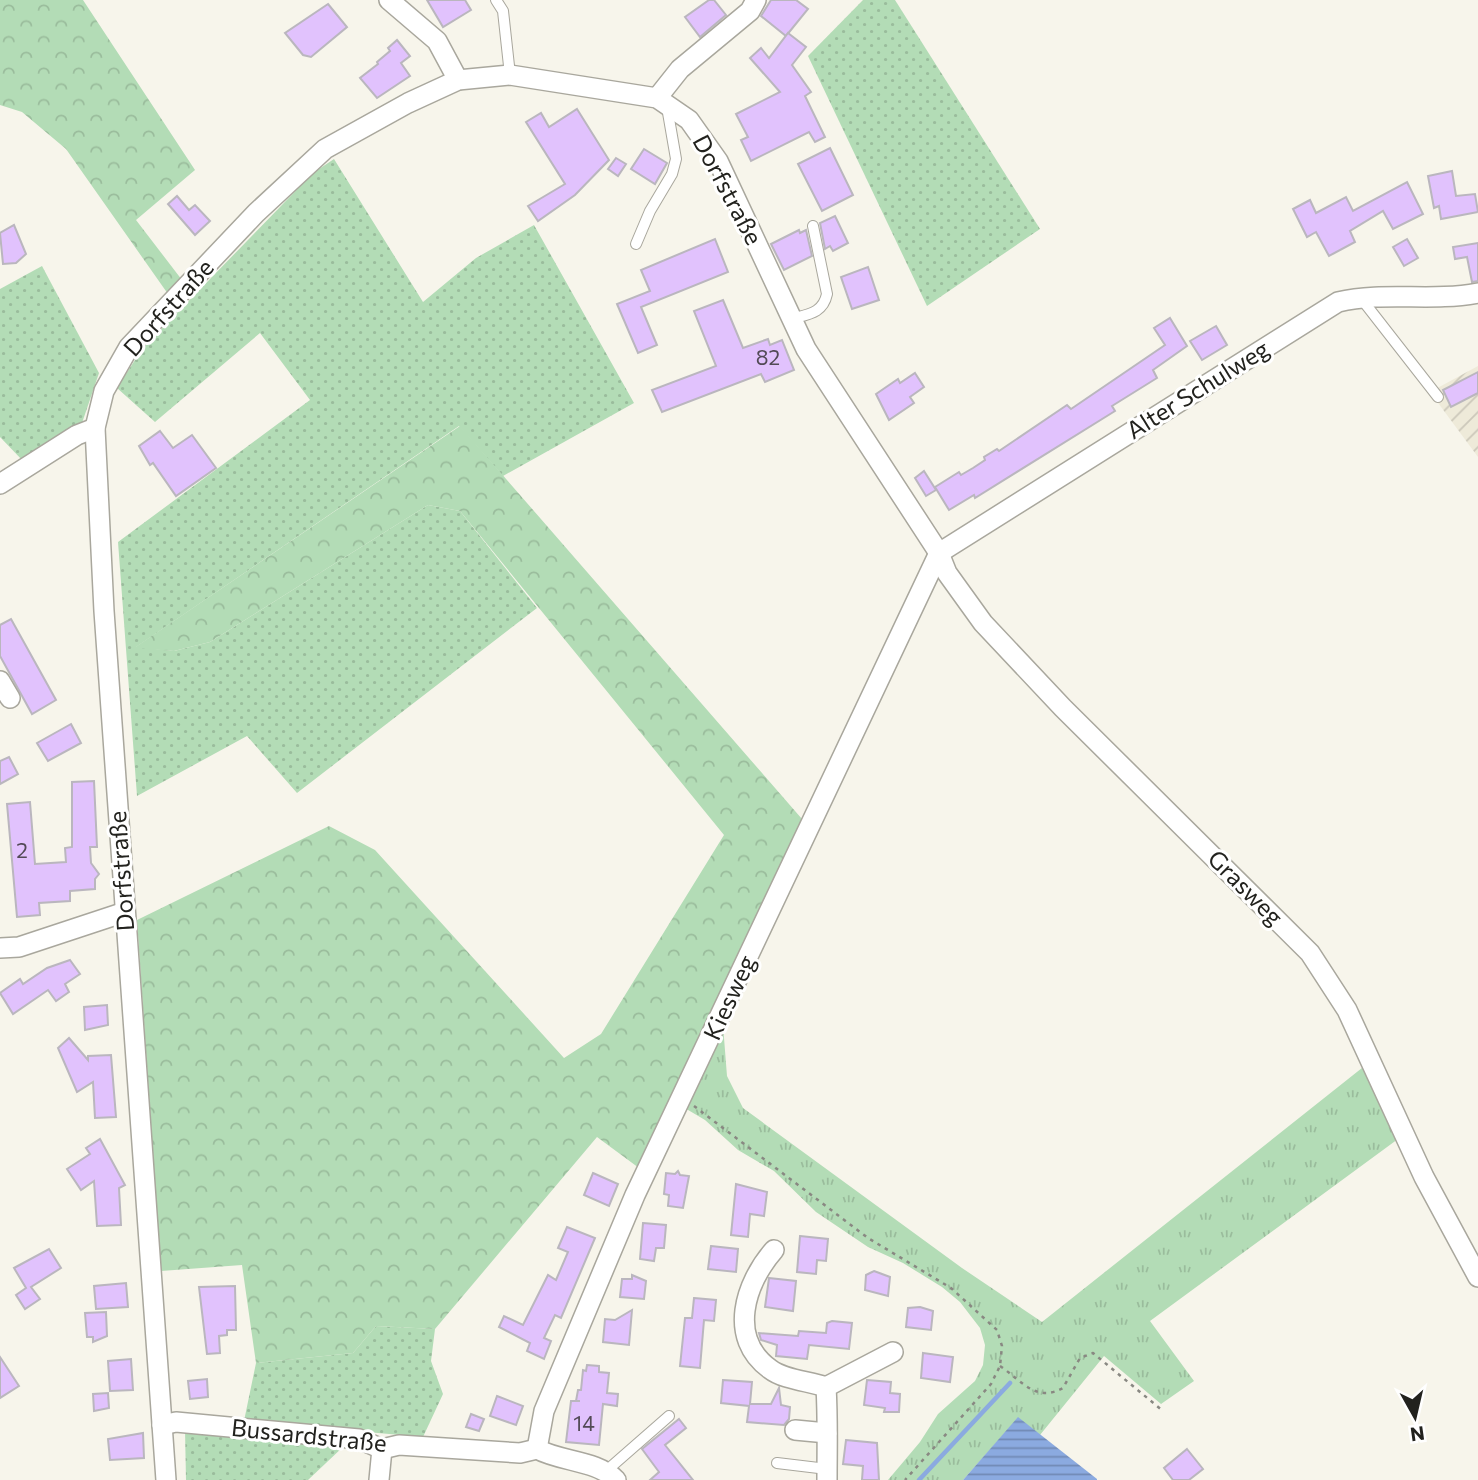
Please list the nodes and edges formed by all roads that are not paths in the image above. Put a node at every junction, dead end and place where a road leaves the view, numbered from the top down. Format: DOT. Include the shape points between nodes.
graph roads {
  1 [pos="389,0"];
  2 [pos="496,0"];
  3 [pos="756,0"];
  4 [pos="510,75"];
  5 [pos="458,80"];
  6 [pos="661,100"];
  7 [pos="813,226"];
  8 [pos="636,244"];
  9 [pos="1478,293"];
  10 [pos="1360,297"];
  11 [pos="792,319"];
  12 [pos="1438,397"];
  13 [pos="95,429"];
  14 [pos="0,484"];
  15 [pos="939,553"];
  16 [pos="0,681"];
  17 [pos="10,698"];
  18 [pos="125,912"];
  19 [pos="0,948"];
  20 [pos="774,1251"];
  21 [pos="1478,1277"];
  22 [pos="893,1352"];
  23 [pos="826,1387"];
  24 [pos="669,1416"];
  25 [pos="162,1425"];
  26 [pos="796,1430"];
  27 [pos="827,1433"];
  28 [pos="382,1449"];
  29 [pos="537,1449"];
  30 [pos="777,1463"];
  31 [pos="827,1474"];
  32 [pos="611,1476"];
  33 [pos="166,1480"];
  34 [pos="379,1480"];
  1 -- 5 [label="street" via="437,41"];
  2 -- 4 [label="lane" via="503,12"];
  3 -- 6 [label="street" via="750,11 680,69"];
  4 -- 5 [label="street, Dorfstraße"];
  4 -- 6 [label="street, Dorfstraße"];
  5 -- 13 [label="street, Dorfstraße" via="326,149 256,213 129,347 104,391"];
  6 -- 8 [label="lane" via="676,159"];
  6 -- 11 [label="street, Dorfstraße" via="689,120 718,161"];
  7 -- 11 [label="lane" via="825,303 820,310"];
  9 -- 10 [label="street, Alter Schulweg" via="1435,298"];
  10 -- 12 [label="lane"];
  10 -- 15 [label="street, Alter Schulweg" via="1338,302"];
  11 -- 15 [label="street, Dorfstraße" via="826,383"];
  13 -- 14 [label="street" via="77,435"];
  13 -- 18 [label="street, Dorfstraße"];
  15 -- 21 [label="street, Grasweg" via="947,573 983,623 1310,953 1347,1010 1424,1177"];
  15 -- 29 [label="street, Kiesweg" via="635,1195 544,1411"];
  16 -- 17 [label="street"];
  18 -- 19 [label="street" via="19,947"];
  18 -- 25 [label="street, Dorfstraße"];
  20 -- 23 [label="street" via="749,1286 744,1321 750,1347 770,1370"];
  22 -- 23 [label="street"];
  23 -- 27 [label="street"];
  24 -- 32 [label="lane"];
  25 -- 28 [label="street, Bussardstraße" via="176,1422 359,1439"];
  25 -- 33 [label="street, Dorfstraße"];
  26 -- 27 [label="street"];
  27 -- 31 [label="street"];
  28 -- 29 [label="street, Bussardstraße" via="399,1445 520,1453"];
  28 -- 34 [label="street"];
  29 -- 32 [label="street, Bussardstraße"];
  30 -- 31 [label="lane"];
}
